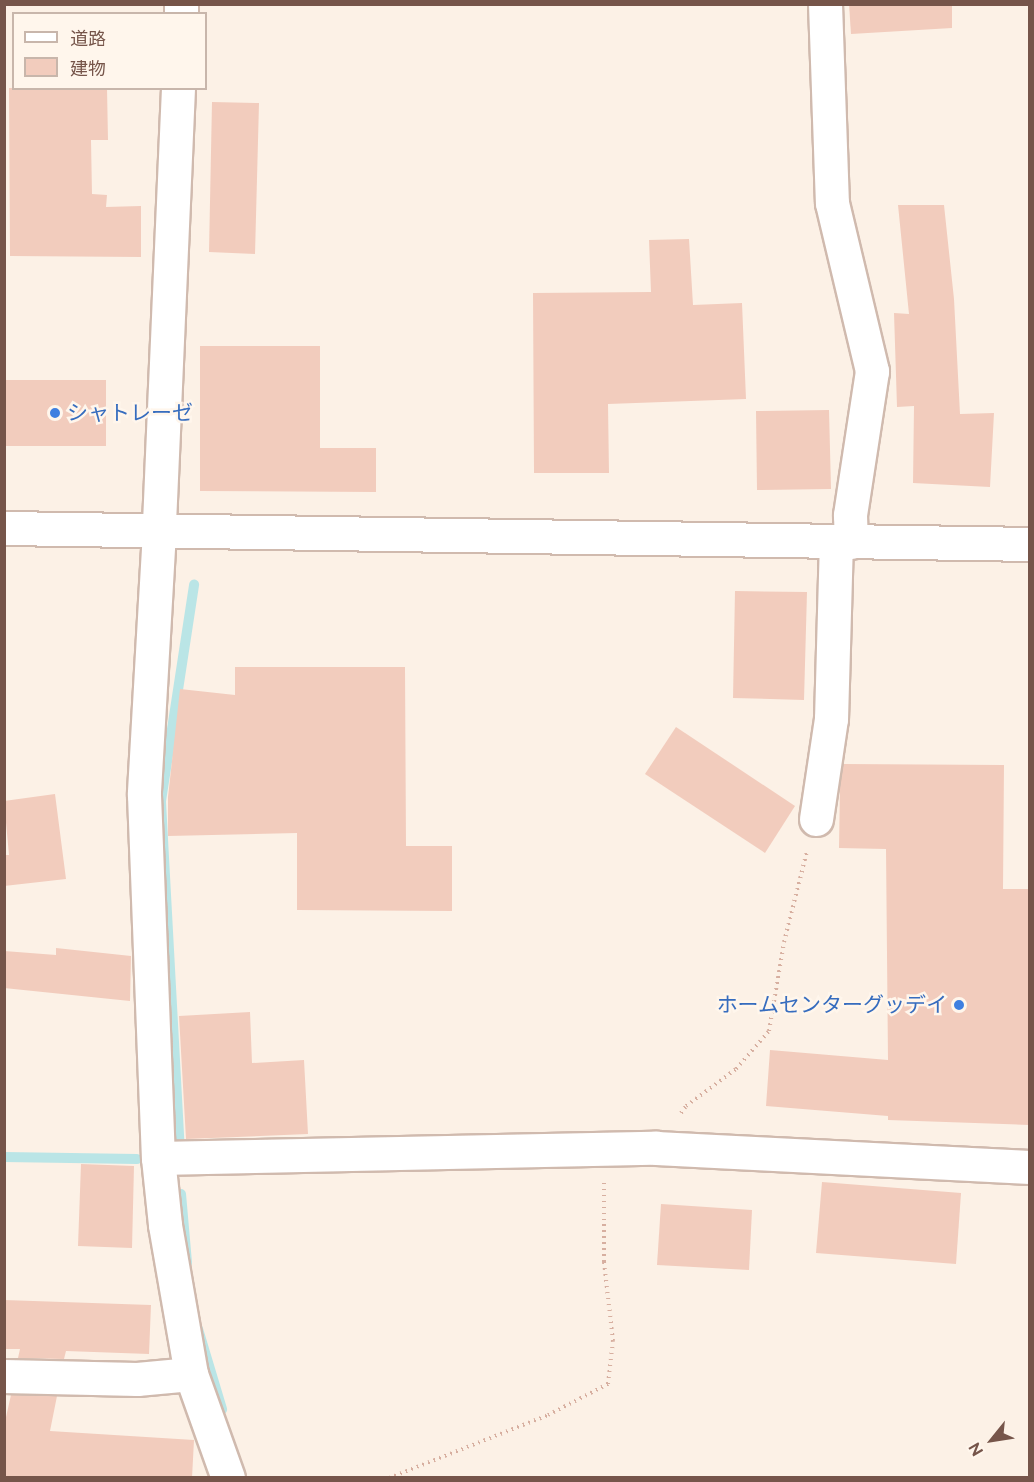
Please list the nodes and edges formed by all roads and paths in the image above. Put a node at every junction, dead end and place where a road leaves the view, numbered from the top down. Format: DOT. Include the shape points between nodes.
graph roads {
  1 [pos="825,4"];
  2 [pos="178,90"];
  3 [pos="4,528"];
  4 [pos="159,531"];
  5 [pos="844,542"];
  6 [pos="1029,544"];
  7 [pos="816,819"];
  8 [pos="656,1148"];
  9 [pos="609,1149"];
  10 [pos="158,1158"];
  11 [pos="1029,1167"];
  12 [pos="191,1374"];
  13 [pos="4,1376"];
  14 [pos="228,1478"];
  15 [pos="389,1478"];
  1 -- 5 [label="street" via="832,203 872,371"];
  2 -- 4 [label="street"];
  3 -- 4 [label="street"];
  4 -- 5 [label="street"];
  4 -- 10 [label="street" via="144,795"];
  5 -- 6 [label="street"];
  5 -- 7 [label="street" via="831,719"];
  7 -- 8 [label="path" via="784,942 769,1031 736,1069 686,1106"];
  8 -- 9 [label="street"];
  8 -- 11 [label="street"];
  9 -- 10 [label="street"];
  9 -- 15 [label="path" via="604,1169 604,1250 613,1341 608,1384 548,1415"];
  10 -- 12 [label="street" via="165,1225"];
  12 -- 13 [label="street" via="137,1379"];
  12 -- 14 [label="street"];
}
